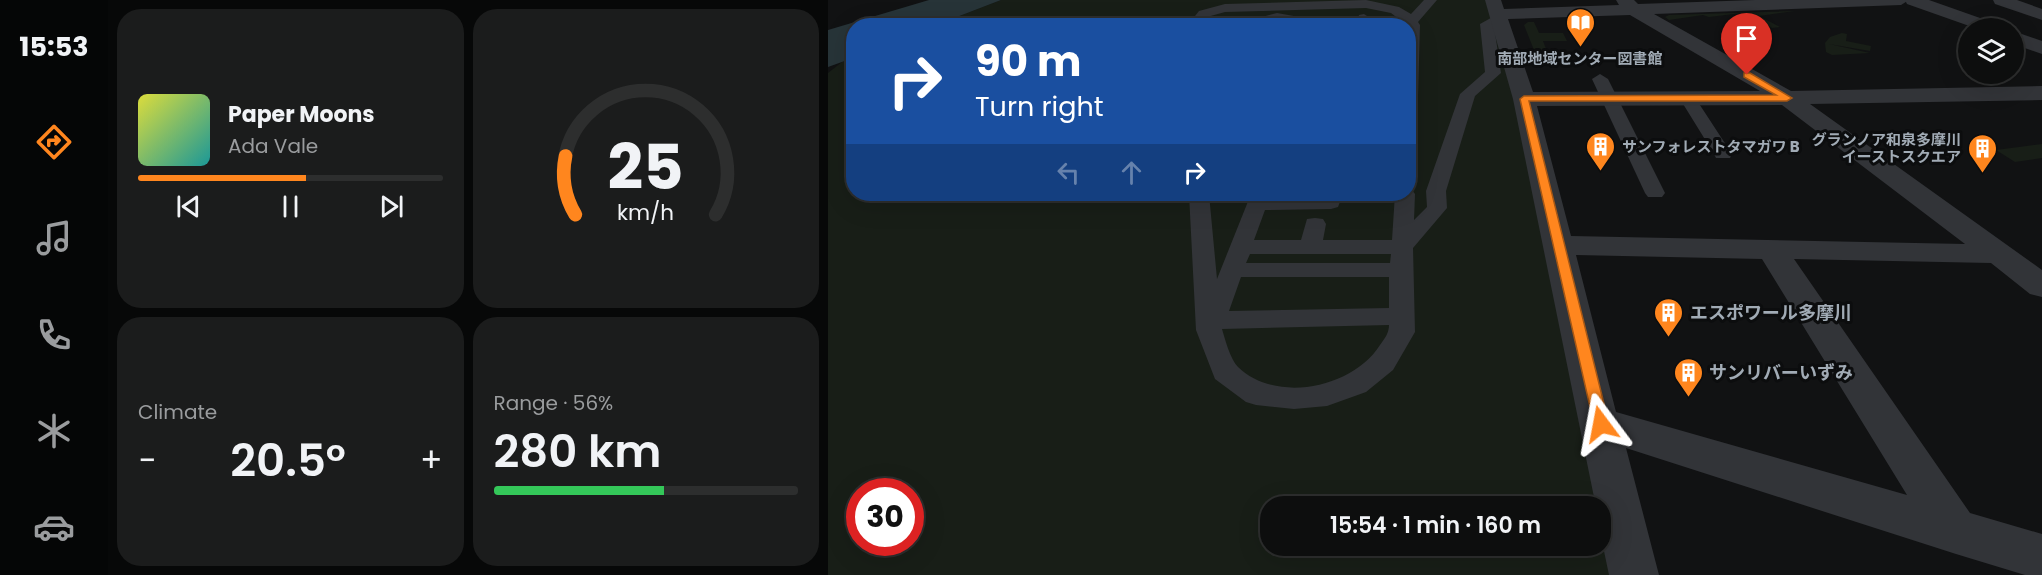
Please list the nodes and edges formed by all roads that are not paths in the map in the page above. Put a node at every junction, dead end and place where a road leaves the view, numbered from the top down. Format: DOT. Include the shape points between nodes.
graph roads {
  1 [pos="1431,0"];
  2 [pos="1901,0"];
  3 [pos="1937,0"];
  4 [pos="2002,0"];
  5 [pos="1916,1"];
  6 [pos="2042,2"];
  7 [pos="1326,5"];
  8 [pos="1630,5"];
  9 [pos="1281,6"];
  10 [pos="1496,11"];
  11 [pos="2042,15"];
  12 [pos="1200,18"];
  13 [pos="1246,18"];
  14 [pos="1320,18"];
  15 [pos="1406,18"];
  16 [pos="1413,18"];
  17 [pos="1963,18"];
  18 [pos="2024,41"];
  19 [pos="2042,48"];
  20 [pos="1600,79"];
  21 [pos="2042,93"];
  22 [pos="1787,98"];
  23 [pos="1524,99"];
  24 [pos="1610,99"];
  25 [pos="1689,99"];
  26 [pos="1723,154"];
  27 [pos="1655,193"];
  28 [pos="1200,201"];
  29 [pos="1258,201"];
  30 [pos="1295,201"];
  31 [pos="1331,201"];
  32 [pos="1405,201"];
  33 [pos="1315,224"];
  34 [pos="1558,245"];
  35 [pos="1241,247"];
  36 [pos="1311,247"];
  37 [pos="1773,251"];
  38 [pos="1999,254"];
  39 [pos="1402,259"];
  40 [pos="1233,270"];
  41 [pos="2042,286"];
  42 [pos="1400,316"];
  43 [pos="1211,325"];
  44 [pos="1601,424"];
  45 [pos="1956,532"];
  46 [pos="2039,561"];
  47 [pos="1634,575"];
  1 -- 16 [label="lane"];
  2 -- 8 [label="street"];
  3 -- 5 [label="street"];
  4 -- 6 [label="street"];
  4 -- 11 [label="street"];
  5 -- 17 [label="street"];
  7 -- 9 [label="lane"];
  7 -- 14 [label="lane"];
  7 -- 15 [label="lane" via="1390,7"];
  8 -- 10 [label="street"];
  8 -- 22 [label="street"];
  9 -- 12 [label="lane" via="1225,8"];
  9 -- 13 [label="lane"];
  10 -- 23 [label="street"];
  10 -- 39 [label="lane" via="1487,24 1493,73 1468,94 1436,191 1437,208"];
  18 -- 19 [label="street"];
  20 -- 24 [label="lane"];
  21 -- 22 [label="street"];
  22 -- 25 [label="street"];
  22 -- 38 [label="street"];
  23 -- 24 [label="street"];
  23 -- 34 [label="street"];
  24 -- 25 [label="street"];
  24 -- 27 [label="lane"];
  25 -- 26 [label="lane"];
  28 -- 43 [label="lane"];
  29 -- 35 [label="lane"];
  30 -- 31 [label="lane"];
  32 -- 39 [label="lane"];
  33 -- 36 [label="lane"];
  34 -- 37 [label="street"];
  34 -- 44 [label="street"];
  35 -- 36 [label="lane"];
  35 -- 40 [label="lane"];
  36 -- 39 [label="lane"];
  37 -- 38 [label="street"];
  37 -- 45 [label="street"];
  38 -- 41 [label="street"];
  39 -- 40 [label="lane"];
  39 -- 42 [label="lane"];
  40 -- 43 [label="lane"];
  42 -- 43 [label="lane"];
  42 -- 43 [label="lane" via="1402,333 1383,363 1356,384 1327,395 1294,398 1256,394 1225,372"];
  44 -- 45 [label="street"];
  44 -- 47 [label="street"];
  45 -- 46 [label="street"];
}
